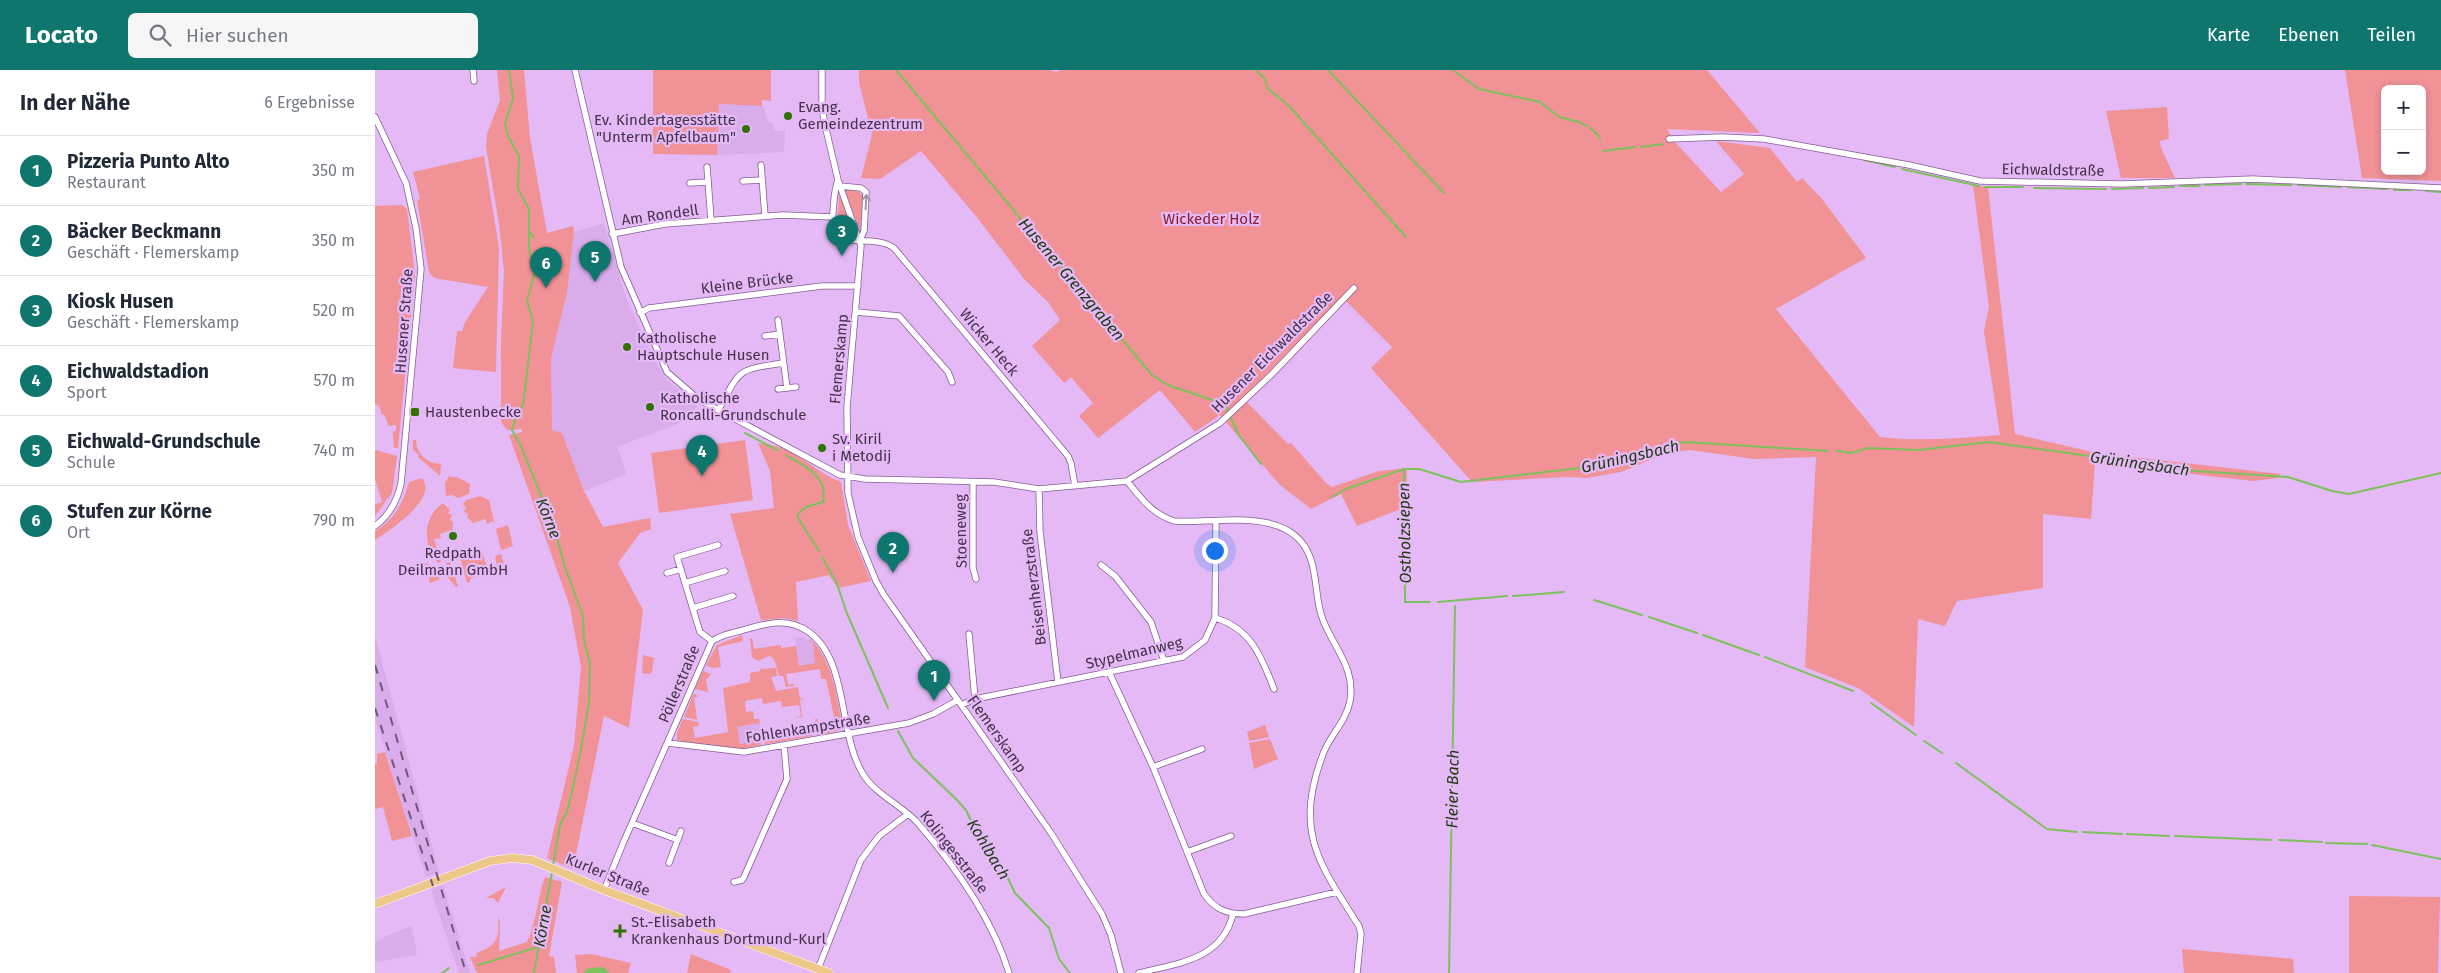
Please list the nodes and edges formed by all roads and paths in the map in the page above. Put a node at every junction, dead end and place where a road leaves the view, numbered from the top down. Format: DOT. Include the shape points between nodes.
graph roads {
  1 [pos="473,70"];
  2 [pos="575,70"];
  3 [pos="822,70"];
  4 [pos="474,81"];
  5 [pos="375,117"];
  6 [pos="1669,139"];
  7 [pos="761,165"];
  8 [pos="707,167"];
  9 [pos="762,180"];
  10 [pos="743,181"];
  11 [pos="708,182"];
  12 [pos="690,183"];
  13 [pos="839,183"];
  14 [pos="2441,188"];
  15 [pos="765,216"];
  16 [pos="833,216"];
  17 [pos="711,220"];
  18 [pos="612,234"];
  19 [pos="860,240"];
  20 [pos="858,286"];
  21 [pos="1354,288"];
  22 [pos="855,312"];
  23 [pos="640,313"];
  24 [pos="778,320"];
  25 [pos="780,334"];
  26 [pos="765,336"];
  27 [pos="783,363"];
  28 [pos="953,382"];
  29 [pos="796,387"];
  30 [pos="787,388"];
  31 [pos="778,389"];
  32 [pos="719,409"];
  33 [pos="849,477"];
  34 [pos="1127,481"];
  35 [pos="973,482"];
  36 [pos="1075,486"];
  37 [pos="1039,489"];
  38 [pos="1216,522"];
  39 [pos="375,526"];
  40 [pos="718,545"];
  41 [pos="1101,565"];
  42 [pos="681,569"];
  43 [pos="725,570"];
  44 [pos="667,573"];
  45 [pos="976,580"];
  46 [pos="685,583"];
  47 [pos="733,596"];
  48 [pos="693,608"];
  49 [pos="1215,618"];
  50 [pos="969,634"];
  51 [pos="712,641"];
  52 [pos="1164,661"];
  53 [pos="1109,672"];
  54 [pos="1058,682"];
  55 [pos="1274,689"];
  56 [pos="975,698"];
  57 [pos="960,703"];
  58 [pos="850,734"];
  59 [pos="668,743"];
  60 [pos="784,745"];
  61 [pos="1202,749"];
  62 [pos="1153,767"];
  63 [pos="908,814"];
  64 [pos="632,823"];
  65 [pos="681,831"];
  66 [pos="1231,836"];
  67 [pos="678,840"];
  68 [pos="1187,852"];
  69 [pos="669,863"];
  70 [pos="734,882"];
  71 [pos="604,890"];
  72 [pos="1337,892"];
  73 [pos="375,904"];
  74 [pos="1233,914"];
  75 [pos="818,969"];
  76 [pos="829,973"];
  77 [pos="1009,973"];
  78 [pos="1121,973"];
  79 [pos="1139,973"];
  80 [pos="1357,973"];
  1 -- 4 [label="street"];
  2 -- 18 [label="street, Husener Eichwaldstraße"];
  3 -- 13 [label="street, Flemerskamp" via="823,115"];
  5 -- 39 [label="street, Husener Straße" via="406,183 416,228 422,281 401,484 398,499"];
  6 -- 14 [label="street, Eichwaldstraße" via="1765,139 1989,182 2122,184 2253,179"];
  7 -- 9 [label="street"];
  8 -- 11 [label="street, Am Rondell"];
  9 -- 10 [label="street"];
  9 -- 15 [label="street"];
  11 -- 12 [label="street, Am Rondell"];
  11 -- 17 [label="street, Am Rondell"];
  13 -- 16 [label="street, Flemerskamp"];
  13 -- 19 [label="street, Flemerskamp"];
  19 -- 13 [label="street, Flemerskamp, one-way" via="864,231 866,192"];
  15 -- 16 [label="street, Am Rondell"];
  15 -- 17 [label="street, Am Rondell"];
  16 -- 19 [label="street, Flemerskamp" via="836,234"];
  17 -- 18 [label="street, Am Rondell" via="650,226"];
  18 -- 23 [label="street, Husener Eichwaldstraße" via="621,267"];
  19 -- 20 [label="street, Flemerskamp"];
  19 -- 36 [label="street, Wicker Heck" via="893,248 1068,456"];
  20 -- 22 [label="street, Flemerskamp"];
  20 -- 23 [label="street, Kleine Brücke" via="821,286 649,308"];
  21 -- 34 [label="street, Husener Eichwaldstraße" via="1226,418"];
  22 -- 28 [label="street" via="899,316"];
  22 -- 33 [label="street, Flemerskamp" via="847,407"];
  23 -- 32 [label="street, Husener Eichwaldstraße" via="667,372 698,399"];
  24 -- 25 [label="street"];
  25 -- 26 [label="street"];
  25 -- 27 [label="street"];
  27 -- 30 [label="street"];
  27 -- 32 [label="street" via="744,370 733,382"];
  29 -- 30 [label="street"];
  30 -- 31 [label="street"];
  32 -- 33 [label="street, Husener Eichwaldstraße" via="828,470"];
  33 -- 35 [label="street, Husener Eichwaldstraße"];
  33 -- 57 [label="street, Flemerskamp" via="848,493 854,522 876,581"];
  34 -- 36 [label="street, Husener Eichwaldstraße"];
  34 -- 38 [label="street" via="1153,511 1163,517 1174,521"];
  35 -- 37 [label="street, Husener Eichwaldstraße"];
  35 -- 45 [label="street, Stoeneweg" via="973,568"];
  36 -- 37 [label="street, Husener Eichwaldstraße"];
  37 -- 54 [label="street, Beisenherzstraße" via="1040,532"];
  38 -- 49 [label="street, Stypelmanweg"];
  38 -- 72 [label="street" via="1265,522 1286,529 1303,544 1313,569 1321,618 1348,667 1351,682 1349,706 1323,752 1309,805 1316,852"];
  40 -- 42 [label="street" via="677,557"];
  41 -- 52 [label="street" via="1115,576 1151,622"];
  42 -- 44 [label="street"];
  42 -- 46 [label="street"];
  43 -- 46 [label="street"];
  46 -- 48 [label="street"];
  47 -- 48 [label="street"];
  48 -- 51 [label="street" via="701,632"];
  49 -- 52 [label="street, Stypelmanweg" via="1210,632 1199,646 1183,657"];
  49 -- 55 [label="street" via="1243,633 1253,643"];
  50 -- 56 [label="street"];
  51 -- 58 [label="street, Pöllerstraße" via="765,623 788,622 815,636 828,654"];
  51 -- 59 [label="street, Pöllerstraße"];
  52 -- 53 [label="street, Stypelmanweg"];
  53 -- 54 [label="street, Stypelmanweg"];
  53 -- 62 [label="street"];
  54 -- 56 [label="street, Stypelmanweg"];
  56 -- 57 [label="street, Stypelmanweg"];
  57 -- 58 [label="street, Fohlenkampstraße" via="918,721"];
  57 -- 78 [label="street, Flemerskamp" via="1051,833 1102,914"];
  58 -- 60 [label="street, Fohlenkampstraße"];
  58 -- 63 [label="street, Kolingesstraße" via="863,775"];
  59 -- 60 [label="street, Fohlenkampstraße" via="744,752"];
  59 -- 64 [label="street"];
  60 -- 70 [label="street" via="787,779 744,877"];
  61 -- 62 [label="street"];
  62 -- 68 [label="street"];
  63 -- 75 [label="street" via="879,836 861,860"];
  63 -- 77 [label="street, Kolingesstraße" via="975,898"];
  64 -- 67 [label="street"];
  64 -- 71 [label="street"];
  65 -- 67 [label="street"];
  66 -- 68 [label="street"];
  67 -- 69 [label="street"];
  68 -- 74 [label="street" via="1204,894 1221,910"];
  71 -- 73 [label="main road, Kurler Straße" via="545,864 519,858 490,861"];
  71 -- 75 [label="main road, Kurler Straße"];
  72 -- 74 [label="street" via="1285,906"];
  72 -- 80 [label="street" via="1361,934"];
  74 -- 79 [label="street" via="1222,940 1207,952"];
  75 -- 76 [label="main road, Kurler Straße"];
}
